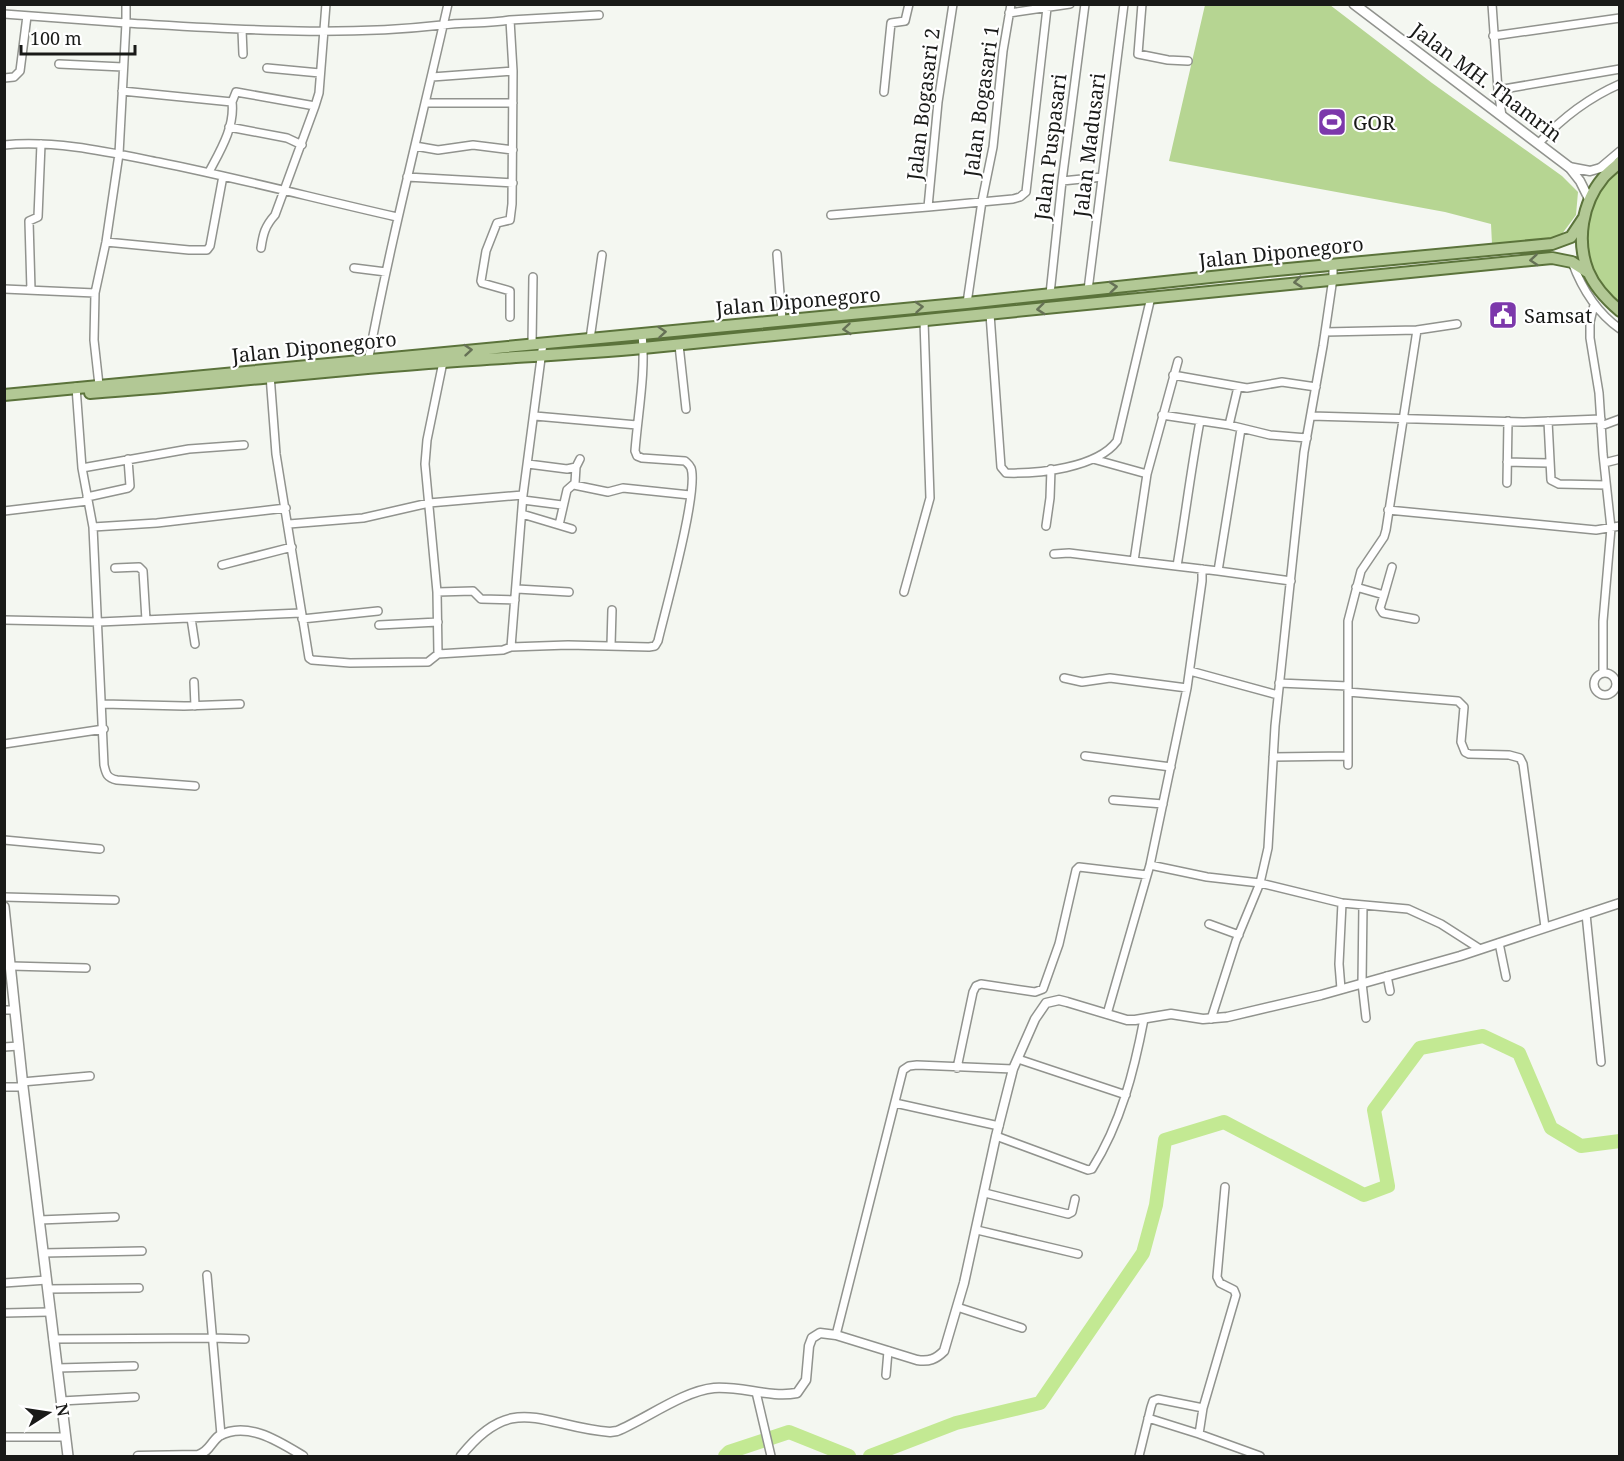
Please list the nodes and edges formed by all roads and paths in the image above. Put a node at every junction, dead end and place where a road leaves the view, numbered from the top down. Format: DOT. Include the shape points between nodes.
graph roads {
  1 [pos="126,4"];
  2 [pos="326,4"];
  3 [pos="448,4"];
  4 [pos="909,4"];
  5 [pos="952,4"];
  6 [pos="1011,4"];
  7 [pos="1070,4"];
  8 [pos="1086,4"];
  9 [pos="1124,4"];
  10 [pos="1142,4"];
  11 [pos="1354,4"];
  12 [pos="1492,4"];
  13 [pos="1047,8"];
  14 [pos="1009,13"];
  15 [pos="4,14"];
  16 [pos="599,15"];
  17 [pos="27,16"];
  18 [pos="1620,18"];
  19 [pos="510,20"];
  20 [pos="126,23"];
  21 [pos="443,24"];
  22 [pos="242,30"];
  23 [pos="323,32"];
  24 [pos="1493,36"];
  25 [pos="243,54"];
  26 [pos="1188,61"];
  27 [pos="59,64"];
  28 [pos="123,67"];
  29 [pos="267,68"];
  30 [pos="1620,69"];
  31 [pos="513,71"];
  32 [pos="320,74"];
  33 [pos="432,77"];
  34 [pos="4,78"];
  35 [pos="239,82"];
  36 [pos="1620,84"];
  37 [pos="1498,90"];
  38 [pos="122,91"];
  39 [pos="884,92"];
  40 [pos="236,93"];
  41 [pos="1038,98"];
  42 [pos="232,102"];
  43 [pos="426,103"];
  44 [pos="513,103"];
  45 [pos="315,106"];
  46 [pos="1502,116"];
  47 [pos="229,127"];
  48 [pos="1539,143"];
  49 [pos="41,144"];
  50 [pos="4,145"];
  51 [pos="302,145"];
  52 [pos="415,146"];
  53 [pos="513,150"];
  54 [pos="1620,151"];
  55 [pos="119,154"];
  56 [pos="1619,162"];
  57 [pos="1569,167"];
  58 [pos="1599,169"];
  59 [pos="209,172"];
  60 [pos="223,176"];
  61 [pos="407,177"];
  62 [pos="1102,177"];
  63 [pos="1062,181"];
  64 [pos="513,183"];
  65 [pos="285,191"];
  66 [pos="1589,199"];
  67 [pos="982,201"];
  68 [pos="928,207"];
  69 [pos="831,215"];
  70 [pos="397,217"];
  71 [pos="1583,219"];
  72 [pos="106,242"];
  73 [pos="261,248"];
  74 [pos="777,254"];
  75 [pos="602,255"];
  76 [pos="1572,262"];
  77 [pos="1333,265"];
  78 [pos="354,268"];
  79 [pos="386,272"];
  80 [pos="1588,273"];
  81 [pos="533,277"];
  82 [pos="1333,278"];
  83 [pos="4,289"];
  84 [pos="31,290"];
  85 [pos="1088,290"];
  86 [pos="95,293"];
  87 [pos="1050,294"];
  88 [pos="1151,297"];
  89 [pos="968,303"];
  90 [pos="1594,305"];
  91 [pos="1620,312"];
  92 [pos="990,314"];
  93 [pos="510,317"];
  94 [pos="782,320"];
  95 [pos="924,321"];
  96 [pos="1457,324"];
  97 [pos="1620,329"];
  98 [pos="1417,330"];
  99 [pos="1325,332"];
  100 [pos="642,334"];
  101 [pos="590,339"];
  102 [pos="537,343"];
  103 [pos="679,345"];
  104 [pos="644,348"];
  105 [pos="541,357"];
  106 [pos="1178,360"];
  107 [pos="443,362"];
  108 [pos="368,364"];
  109 [pos="270,374"];
  110 [pos="1173,375"];
  111 [pos="99,385"];
  112 [pos="1238,387"];
  113 [pos="1316,387"];
  114 [pos="76,390"];
  115 [pos="4,394"];
  116 [pos="4,400"];
  117 [pos="686,409"];
  118 [pos="1162,415"];
  119 [pos="535,416"];
  120 [pos="1311,416"];
  121 [pos="1620,419"];
  122 [pos="1404,420"];
  123 [pos="1200,421"];
  124 [pos="1548,421"];
  125 [pos="1508,422"];
  126 [pos="1601,423"];
  127 [pos="637,425"];
  128 [pos="1229,425"];
  129 [pos="1241,429"];
  130 [pos="1307,438"];
  131 [pos="244,445"];
  132 [pos="128,459"];
  133 [pos="580,459"];
  134 [pos="1093,459"];
  135 [pos="1620,459"];
  136 [pos="1507,462"];
  137 [pos="1549,463"];
  138 [pos="1604,463"];
  139 [pos="528,464"];
  140 [pos="576,467"];
  141 [pos="82,468"];
  142 [pos="1051,469"];
  143 [pos="1147,474"];
  144 [pos="1507,483"];
  145 [pos="574,485"];
  146 [pos="1606,485"];
  147 [pos="690,495"];
  148 [pos="523,497"];
  149 [pos="88,499"];
  150 [pos="429,503"];
  151 [pos="562,505"];
  152 [pos="286,508"];
  153 [pos="1388,510"];
  154 [pos="4,511"];
  155 [pos="522,514"];
  156 [pos="289,524"];
  157 [pos="559,525"];
  158 [pos="1046,526"];
  159 [pos="1620,526"];
  160 [pos="93,527"];
  161 [pos="1611,528"];
  162 [pos="572,529"];
  163 [pos="292,547"];
  164 [pos="1054,554"];
  165 [pos="1134,561"];
  166 [pos="222,565"];
  167 [pos="1177,566"];
  168 [pos="1392,567"];
  169 [pos="115,568"];
  170 [pos="1202,569"];
  171 [pos="1218,570"];
  172 [pos="1291,581"];
  173 [pos="1356,587"];
  174 [pos="517,589"];
  175 [pos="438,592"];
  176 [pos="569,592"];
  177 [pos="904,592"];
  178 [pos="1384,594"];
  179 [pos="515,600"];
  180 [pos="612,610"];
  181 [pos="378,611"];
  182 [pos="302,616"];
  183 [pos="191,618"];
  184 [pos="1415,619"];
  185 [pos="4,620"];
  186 [pos="146,620"];
  187 [pos="99,622"];
  188 [pos="438,622"];
  189 [pos="379,625"];
  190 [pos="195,645"];
  191 [pos="611,645"];
  192 [pos="511,647"];
  193 [pos="438,654"];
  194 [pos="1190,671"];
  195 [pos="1603,673"];
  196 [pos="1064,678"];
  197 [pos="195,682"];
  198 [pos="1280,683"];
  199 [pos="1618,684"];
  200 [pos="1187,688"];
  201 [pos="1348,689"];
  202 [pos="1278,695"];
  203 [pos="103,704"];
  204 [pos="240,704"];
  205 [pos="195,706"];
  206 [pos="104,729"];
  207 [pos="4,744"];
  208 [pos="1085,756"];
  209 [pos="1348,756"];
  210 [pos="1273,757"];
  211 [pos="1348,765"];
  212 [pos="1170,767"];
  213 [pos="195,786"];
  214 [pos="1113,800"];
  215 [pos="1163,804"];
  216 [pos="4,840"];
  217 [pos="100,849"];
  218 [pos="1150,865"];
  219 [pos="1148,875"];
  220 [pos="1260,883"];
  221 [pos="4,897"];
  222 [pos="115,900"];
  223 [pos="1342,903"];
  224 [pos="1620,903"];
  225 [pos="1363,904"];
  226 [pos="4,907"];
  227 [pos="1586,914"];
  228 [pos="1209,924"];
  229 [pos="1545,927"];
  230 [pos="1239,935"];
  231 [pos="1499,943"];
  232 [pos="1480,949"];
  233 [pos="7,954"];
  234 [pos="86,968"];
  235 [pos="9,969"];
  236 [pos="1388,976"];
  237 [pos="1506,977"];
  238 [pos="1362,983"];
  239 [pos="1341,989"];
  240 [pos="1390,991"];
  241 [pos="1040,992"];
  242 [pos="1046,1003"];
  243 [pos="4,1010"];
  244 [pos="15,1010"];
  245 [pos="1107,1014"];
  246 [pos="1366,1018"];
  247 [pos="1144,1019"];
  248 [pos="1210,1019"];
  249 [pos="19,1046"];
  250 [pos="4,1047"];
  251 [pos="1018,1059"];
  252 [pos="1600,1062"];
  253 [pos="957,1068"];
  254 [pos="1013,1069"];
  255 [pos="90,1076"];
  256 [pos="23,1084"];
  257 [pos="4,1087"];
  258 [pos="1126,1095"];
  259 [pos="896,1103"];
  260 [pos="999,1126"];
  261 [pos="996,1136"];
  262 [pos="1225,1187"];
  263 [pos="985,1193"];
  264 [pos="1075,1199"];
  265 [pos="115,1217"];
  266 [pos="39,1220"];
  267 [pos="977,1230"];
  268 [pos="142,1251"];
  269 [pos="43,1253"];
  270 [pos="1078,1254"];
  271 [pos="207,1275"];
  272 [pos="4,1284"];
  273 [pos="47,1285"];
  274 [pos="140,1288"];
  275 [pos="957,1307"];
  276 [pos="50,1312"];
  277 [pos="4,1313"];
  278 [pos="1022,1328"];
  279 [pos="836,1335"];
  280 [pos="212,1338"];
  281 [pos="53,1339"];
  282 [pos="245,1339"];
  283 [pos="888,1351"];
  284 [pos="134,1366"];
  285 [pos="57,1368"];
  286 [pos="885,1374"];
  287 [pos="756,1392"];
  288 [pos="135,1396"];
  289 [pos="61,1401"];
  290 [pos="1203,1408"];
  291 [pos="1148,1418"];
  292 [pos="1199,1434"];
  293 [pos="221,1435"];
  294 [pos="4,1437"];
  295 [pos="65,1437"];
  296 [pos="771,1454"];
  297 [pos="68,1456"];
  298 [pos="138,1456"];
  299 [pos="303,1456"];
  300 [pos="461,1456"];
  301 [pos="1138,1456"];
  302 [pos="1260,1456"];
  1 -- 20 [label="street"];
  2 -- 23 [label="street"];
  3 -- 21 [label="street"];
  4 -- 39 [label="street" via="904,21 891,23"];
  5 -- 68 [label="street, Jalan Bogasari 2"];
  6 -- 14 [label="street, Jalan Bogasari 1"];
  7 -- 13 [label="street"];
  8 -- 63 [label="street, Jalan Puspasari"];
  9 -- 62 [label="street, Jalan Madusari"];
  10 -- 26 [label="street" via="1138,54"];
  11 -- 46 [label="main road, Jalan MH. Thamrin"];
  12 -- 24 [label="street"];
  13 -- 14 [label="street"];
  13 -- 41 [label="street, Jalan Puspasari"];
  14 -- 67 [label="street, Jalan Bogasari 1" via="993,147"];
  15 -- 17 [label="street"];
  16 -- 19 [label="street"];
  17 -- 20 [label="street"];
  17 -- 34 [label="street" via="20,71"];
  18 -- 24 [label="street"];
  19 -- 21 [label="street"];
  19 -- 31 [label="street"];
  20 -- 22 [label="street"];
  20 -- 28 [label="street"];
  21 -- 23 [label="street"];
  21 -- 33 [label="street"];
  22 -- 23 [label="street"];
  22 -- 25 [label="street"];
  23 -- 32 [label="street"];
  24 -- 37 [label="street"];
  27 -- 28 [label="street"];
  28 -- 38 [label="street"];
  29 -- 32 [label="street"];
  30 -- 37 [label="street"];
  31 -- 33 [label="street"];
  31 -- 44 [label="street"];
  32 -- 45 [label="street"];
  33 -- 43 [label="street"];
  35 -- 40 [label="street"];
  36 -- 48 [label="street" via="1576,108"];
  37 -- 46 [label="street"];
  38 -- 42 [label="street"];
  38 -- 55 [label="street"];
  40 -- 42 [label="street"];
  40 -- 45 [label="street"];
  41 -- 67 [label="street, Jalan Bogasari 1" via="1026,192 1013,199"];
  42 -- 47 [label="street"];
  43 -- 44 [label="street"];
  43 -- 52 [label="street"];
  44 -- 53 [label="street"];
  45 -- 51 [label="street"];
  46 -- 48 [label="main road, Jalan MH. Thamrin"];
  47 -- 51 [label="street" via="287,138"];
  47 -- 59 [label="street" via="225,144"];
  48 -- 57 [label="main road, Jalan MH. Thamrin"];
  49 -- 50 [label="street"];
  49 -- 55 [label="street"];
  49 -- 84 [label="street" via="38,217 29,221"];
  51 -- 65 [label="street"];
  52 -- 53 [label="street" via="438,150 473,145"];
  52 -- 61 [label="street"];
  53 -- 64 [label="street"];
  54 -- 58 [label="street"];
  55 -- 59 [label="street"];
  55 -- 72 [label="street"];
  56 -- 58 [label="street"];
  56 -- 66 [label="main road"];
  57 -- 58 [label="street"];
  57 -- 66 [label="street"];
  59 -- 60 [label="street"];
  60 -- 65 [label="street"];
  60 -- 72 [label="street" via="207,250"];
  61 -- 64 [label="street"];
  61 -- 70 [label="street"];
  62 -- 63 [label="street"];
  62 -- 85 [label="street, Jalan Madusari"];
  63 -- 87 [label="street, Jalan Puspasari"];
  64 -- 93 [label="street" via="511,219 495,224 481,279 482,284 510,291"];
  65 -- 70 [label="street"];
  65 -- 73 [label="street" via="263,232"];
  66 -- 71 [label="main road"];
  67 -- 68 [label="street, Jalan Bogasari 2"];
  67 -- 89 [label="street, Jalan Bogasari 1"];
  68 -- 69 [label="street, Jalan Bogasari 2"];
  70 -- 79 [label="street"];
  71 -- 77 [label="main road, Jalan Diponegoro" via="1571,237 1552,244"];
  71 -- 80 [label="main road" via="1582,251"];
  72 -- 86 [label="street"];
  74 -- 94 [label="street"];
  75 -- 101 [label="street"];
  76 -- 80 [label="main road, Jalan Diponegoro"];
  76 -- 82 [label="main road, Jalan Diponegoro, one-way" via="1552,258"];
  76 -- 90 [label="street"];
  77 -- 82 [label="street"];
  85 -- 77 [label="main road, Jalan Diponegoro, one-way"];
  78 -- 79 [label="street"];
  79 -- 108 [label="street"];
  80 -- 91 [label="main road"];
  81 -- 102 [label="street"];
  82 -- 88 [label="main road, Jalan Diponegoro, one-way"];
  82 -- 99 [label="street"];
  83 -- 84 [label="street"];
  84 -- 86 [label="street"];
  85 -- 87 [label="main road, Jalan Diponegoro"];
  86 -- 111 [label="street" via="94,340"];
  87 -- 89 [label="main road, Jalan Diponegoro"];
  88 -- 92 [label="main road, Jalan Diponegoro, one-way"];
  88 -- 134 [label="street" via="1117,441"];
  94 -- 89 [label="main road, Jalan Diponegoro, one-way"];
  90 -- 97 [label="street"];
  90 -- 126 [label="street" via="1590,338"];
  92 -- 95 [label="main road, Jalan Diponegoro"];
  92 -- 142 [label="street" via="1001,467 1006,473"];
  100 -- 94 [label="main road, Jalan Diponegoro, one-way"];
  95 -- 103 [label="main road, Jalan Diponegoro, one-way"];
  95 -- 177 [label="street" via="930,498"];
  96 -- 98 [label="street"];
  98 -- 99 [label="street"];
  98 -- 122 [label="street"];
  99 -- 113 [label="street"];
  100 -- 101 [label="main road, Jalan Diponegoro"];
  100 -- 104 [label="street"];
  101 -- 102 [label="main road, Jalan Diponegoro"];
  102 -- 105 [label="street"];
  108 -- 102 [label="main road, Jalan Diponegoro, one-way"];
  103 -- 104 [label="main road, Jalan Diponegoro"];
  103 -- 117 [label="street"];
  104 -- 105 [label="main road, Jalan Diponegoro"];
  104 -- 127 [label="street"];
  105 -- 107 [label="main road, Jalan Diponegoro"];
  105 -- 119 [label="street"];
  106 -- 110 [label="street"];
  107 -- 108 [label="main road, Jalan Diponegoro"];
  107 -- 150 [label="street" via="427,441"];
  108 -- 109 [label="main road, Jalan Diponegoro"];
  109 -- 111 [label="main road, Jalan Diponegoro"];
  109 -- 114 [label="main road, Jalan Diponegoro"];
  109 -- 152 [label="street" via="276,454"];
  110 -- 112 [label="street"];
  110 -- 118 [label="street"];
  111 -- 114 [label="main road, Jalan Diponegoro"];
  112 -- 113 [label="street" via="1282,382"];
  112 -- 128 [label="street"];
  113 -- 120 [label="street"];
  114 -- 115 [label="main road, Jalan Diponegoro"];
  114 -- 116 [label="main road, Jalan Diponegoro"];
  114 -- 141 [label="street"];
  118 -- 123 [label="street"];
  118 -- 143 [label="street"];
  119 -- 127 [label="street"];
  119 -- 139 [label="street"];
  120 -- 122 [label="street"];
  120 -- 130 [label="street"];
  121 -- 126 [label="street"];
  122 -- 125 [label="street"];
  122 -- 153 [label="street"];
  123 -- 128 [label="street"];
  123 -- 167 [label="street"];
  124 -- 125 [label="street"];
  124 -- 126 [label="street"];
  124 -- 137 [label="street"];
  125 -- 136 [label="street"];
  126 -- 138 [label="street"];
  127 -- 147 [label="street" via="637,456 685,461 691,470"];
  128 -- 129 [label="street"];
  129 -- 130 [label="street"];
  129 -- 171 [label="street"];
  130 -- 172 [label="street"];
  131 -- 132 [label="street"];
  132 -- 141 [label="street"];
  132 -- 149 [label="street" via="130,486"];
  133 -- 140 [label="street"];
  134 -- 142 [label="street"];
  134 -- 143 [label="street"];
  135 -- 138 [label="street"];
  136 -- 137 [label="street"];
  136 -- 144 [label="street"];
  137 -- 146 [label="street" via="1554,483"];
  138 -- 146 [label="street"];
  139 -- 140 [label="street"];
  139 -- 148 [label="street"];
  140 -- 145 [label="street"];
  141 -- 149 [label="street"];
  142 -- 158 [label="street"];
  143 -- 165 [label="street"];
  145 -- 147 [label="street" via="608,492 623,488"];
  145 -- 151 [label="street" via="567,490"];
  146 -- 161 [label="street"];
  147 -- 191 [label="street" via="658,641 649,647"];
  148 -- 150 [label="street"];
  148 -- 151 [label="street"];
  148 -- 155 [label="street"];
  149 -- 154 [label="street"];
  149 -- 160 [label="street"];
  150 -- 156 [label="street" via="363,519"];
  150 -- 175 [label="street"];
  151 -- 157 [label="street"];
  152 -- 156 [label="street"];
  152 -- 160 [label="street"];
  153 -- 161 [label="street" via="1596,530"];
  153 -- 173 [label="street" via="1384,537 1366,562"];
  155 -- 157 [label="street"];
  155 -- 174 [label="street"];
  156 -- 163 [label="street"];
  157 -- 162 [label="street"];
  159 -- 161 [label="street"];
  160 -- 187 [label="street"];
  161 -- 195 [label="street"];
  163 -- 166 [label="street"];
  163 -- 182 [label="street"];
  164 -- 165 [label="street"];
  165 -- 167 [label="street"];
  167 -- 170 [label="street"];
  168 -- 178 [label="street"];
  169 -- 186 [label="street" via="139,567 143,571"];
  170 -- 171 [label="street"];
  170 -- 194 [label="street"];
  171 -- 172 [label="street"];
  172 -- 198 [label="street"];
  173 -- 178 [label="street"];
  173 -- 201 [label="street" via="1348,621"];
  174 -- 176 [label="street"];
  174 -- 179 [label="street"];
  175 -- 179 [label="street" via="473,591 481,599"];
  175 -- 188 [label="street"];
  178 -- 184 [label="street" via="1380,608 1383,613"];
  179 -- 192 [label="street"];
  180 -- 191 [label="street"];
  181 -- 182 [label="street"];
  182 -- 183 [label="street"];
  182 -- 193 [label="street" via="312,660 428,662"];
  183 -- 186 [label="street"];
  183 -- 190 [label="street"];
  185 -- 187 [label="street"];
  186 -- 187 [label="street"];
  187 -- 203 [label="street"];
  188 -- 189 [label="street"];
  188 -- 193 [label="street"];
  191 -- 192 [label="street"];
  192 -- 193 [label="street"];
  194 -- 200 [label="street"];
  194 -- 202 [label="street"];
  195 -- 199 [label="street" via="1612,675"];
  195 -- 199 [label="street" via="1595,679 1597,692 1609,695"];
  196 -- 200 [label="street" via="1082,682 1110,678"];
  197 -- 205 [label="street"];
  198 -- 201 [label="street"];
  198 -- 202 [label="street"];
  200 -- 212 [label="street"];
  201 -- 209 [label="street"];
  201 -- 229 [label="street" via="1458,701 1464,707 1461,742 1465,752 1520,758"];
  202 -- 210 [label="street"];
  203 -- 205 [label="street"];
  203 -- 206 [label="street"];
  204 -- 205 [label="street"];
  206 -- 207 [label="street"];
  206 -- 213 [label="street" via="104,765 111,779"];
  208 -- 212 [label="street"];
  209 -- 210 [label="street"];
  209 -- 211 [label="street"];
  210 -- 220 [label="street" via="1268,848"];
  212 -- 215 [label="street"];
  214 -- 215 [label="street"];
  215 -- 218 [label="street"];
  216 -- 217 [label="street"];
  218 -- 219 [label="street"];
  218 -- 220 [label="street"];
  219 -- 241 [label="street" via="1079,867 1076,870 1059,944 1047,983"];
  219 -- 245 [label="street"];
  220 -- 223 [label="street"];
  220 -- 230 [label="street"];
  221 -- 222 [label="street"];
  223 -- 225 [label="street"];
  223 -- 239 [label="street"];
  224 -- 227 [label="street"];
  225 -- 232 [label="street" via="1422,915"];
  225 -- 238 [label="street"];
  226 -- 233 [label="main road"];
  227 -- 229 [label="street"];
  227 -- 252 [label="street"];
  228 -- 230 [label="street"];
  229 -- 231 [label="street"];
  230 -- 248 [label="street"];
  231 -- 232 [label="street"];
  231 -- 237 [label="street"];
  232 -- 236 [label="street"];
  233 -- 235 [label="main road"];
  234 -- 235 [label="street"];
  235 -- 244 [label="main road"];
  236 -- 238 [label="street"];
  236 -- 240 [label="street"];
  238 -- 239 [label="street"];
  238 -- 246 [label="street"];
  239 -- 248 [label="street"];
  241 -- 242 [label="street"];
  241 -- 253 [label="street" via="976,986"];
  242 -- 245 [label="street" via="1059,1000"];
  242 -- 251 [label="street"];
  243 -- 244 [label="street"];
  244 -- 249 [label="main road"];
  245 -- 247 [label="street" via="1127,1020"];
  247 -- 248 [label="street" via="1171,1014"];
  247 -- 258 [label="street"];
  249 -- 250 [label="street"];
  249 -- 256 [label="main road"];
  251 -- 254 [label="street"];
  251 -- 258 [label="street"];
  253 -- 254 [label="street"];
  253 -- 259 [label="street" via="909,1066 903,1070"];
  254 -- 260 [label="street"];
  255 -- 256 [label="street"];
  256 -- 257 [label="street"];
  256 -- 266 [label="main road"];
  258 -- 261 [label="street" via="1091,1170"];
  259 -- 260 [label="street"];
  259 -- 279 [label="street"];
  260 -- 261 [label="street"];
  261 -- 263 [label="street"];
  262 -- 290 [label="street" via="1218,1277 1236,1295"];
  263 -- 264 [label="street" via="1068,1214"];
  263 -- 267 [label="street"];
  265 -- 266 [label="street"];
  266 -- 269 [label="main road"];
  267 -- 270 [label="street"];
  267 -- 275 [label="street"];
  268 -- 269 [label="street"];
  269 -- 273 [label="main road"];
  271 -- 280 [label="street"];
  272 -- 273 [label="street"];
  273 -- 274 [label="street"];
  273 -- 276 [label="main road"];
  275 -- 278 [label="street"];
  275 -- 283 [label="street" via="944,1351 938,1357 926,1361"];
  276 -- 277 [label="street"];
  276 -- 281 [label="main road"];
  279 -- 283 [label="street"];
  279 -- 287 [label="street" via="820,1333 812,1338 806,1380 797,1393"];
  280 -- 281 [label="street"];
  280 -- 282 [label="street"];
  280 -- 293 [label="street"];
  281 -- 285 [label="main road"];
  283 -- 286 [label="street"];
  284 -- 285 [label="street"];
  285 -- 289 [label="main road"];
  287 -- 296 [label="street"];
  287 -- 300 [label="street" via="710,1389 610,1432 515,1417 486,1431"];
  288 -- 289 [label="street"];
  289 -- 295 [label="main road"];
  290 -- 291 [label="street" via="1158,1399 1153,1401"];
  290 -- 292 [label="street"];
  291 -- 292 [label="street"];
  291 -- 301 [label="street"];
  292 -- 302 [label="street"];
  293 -- 298 [label="street" via="198,1455"];
  293 -- 299 [label="street" via="245,1431 265,1435"];
  294 -- 295 [label="street"];
  295 -- 297 [label="main road"];
}
